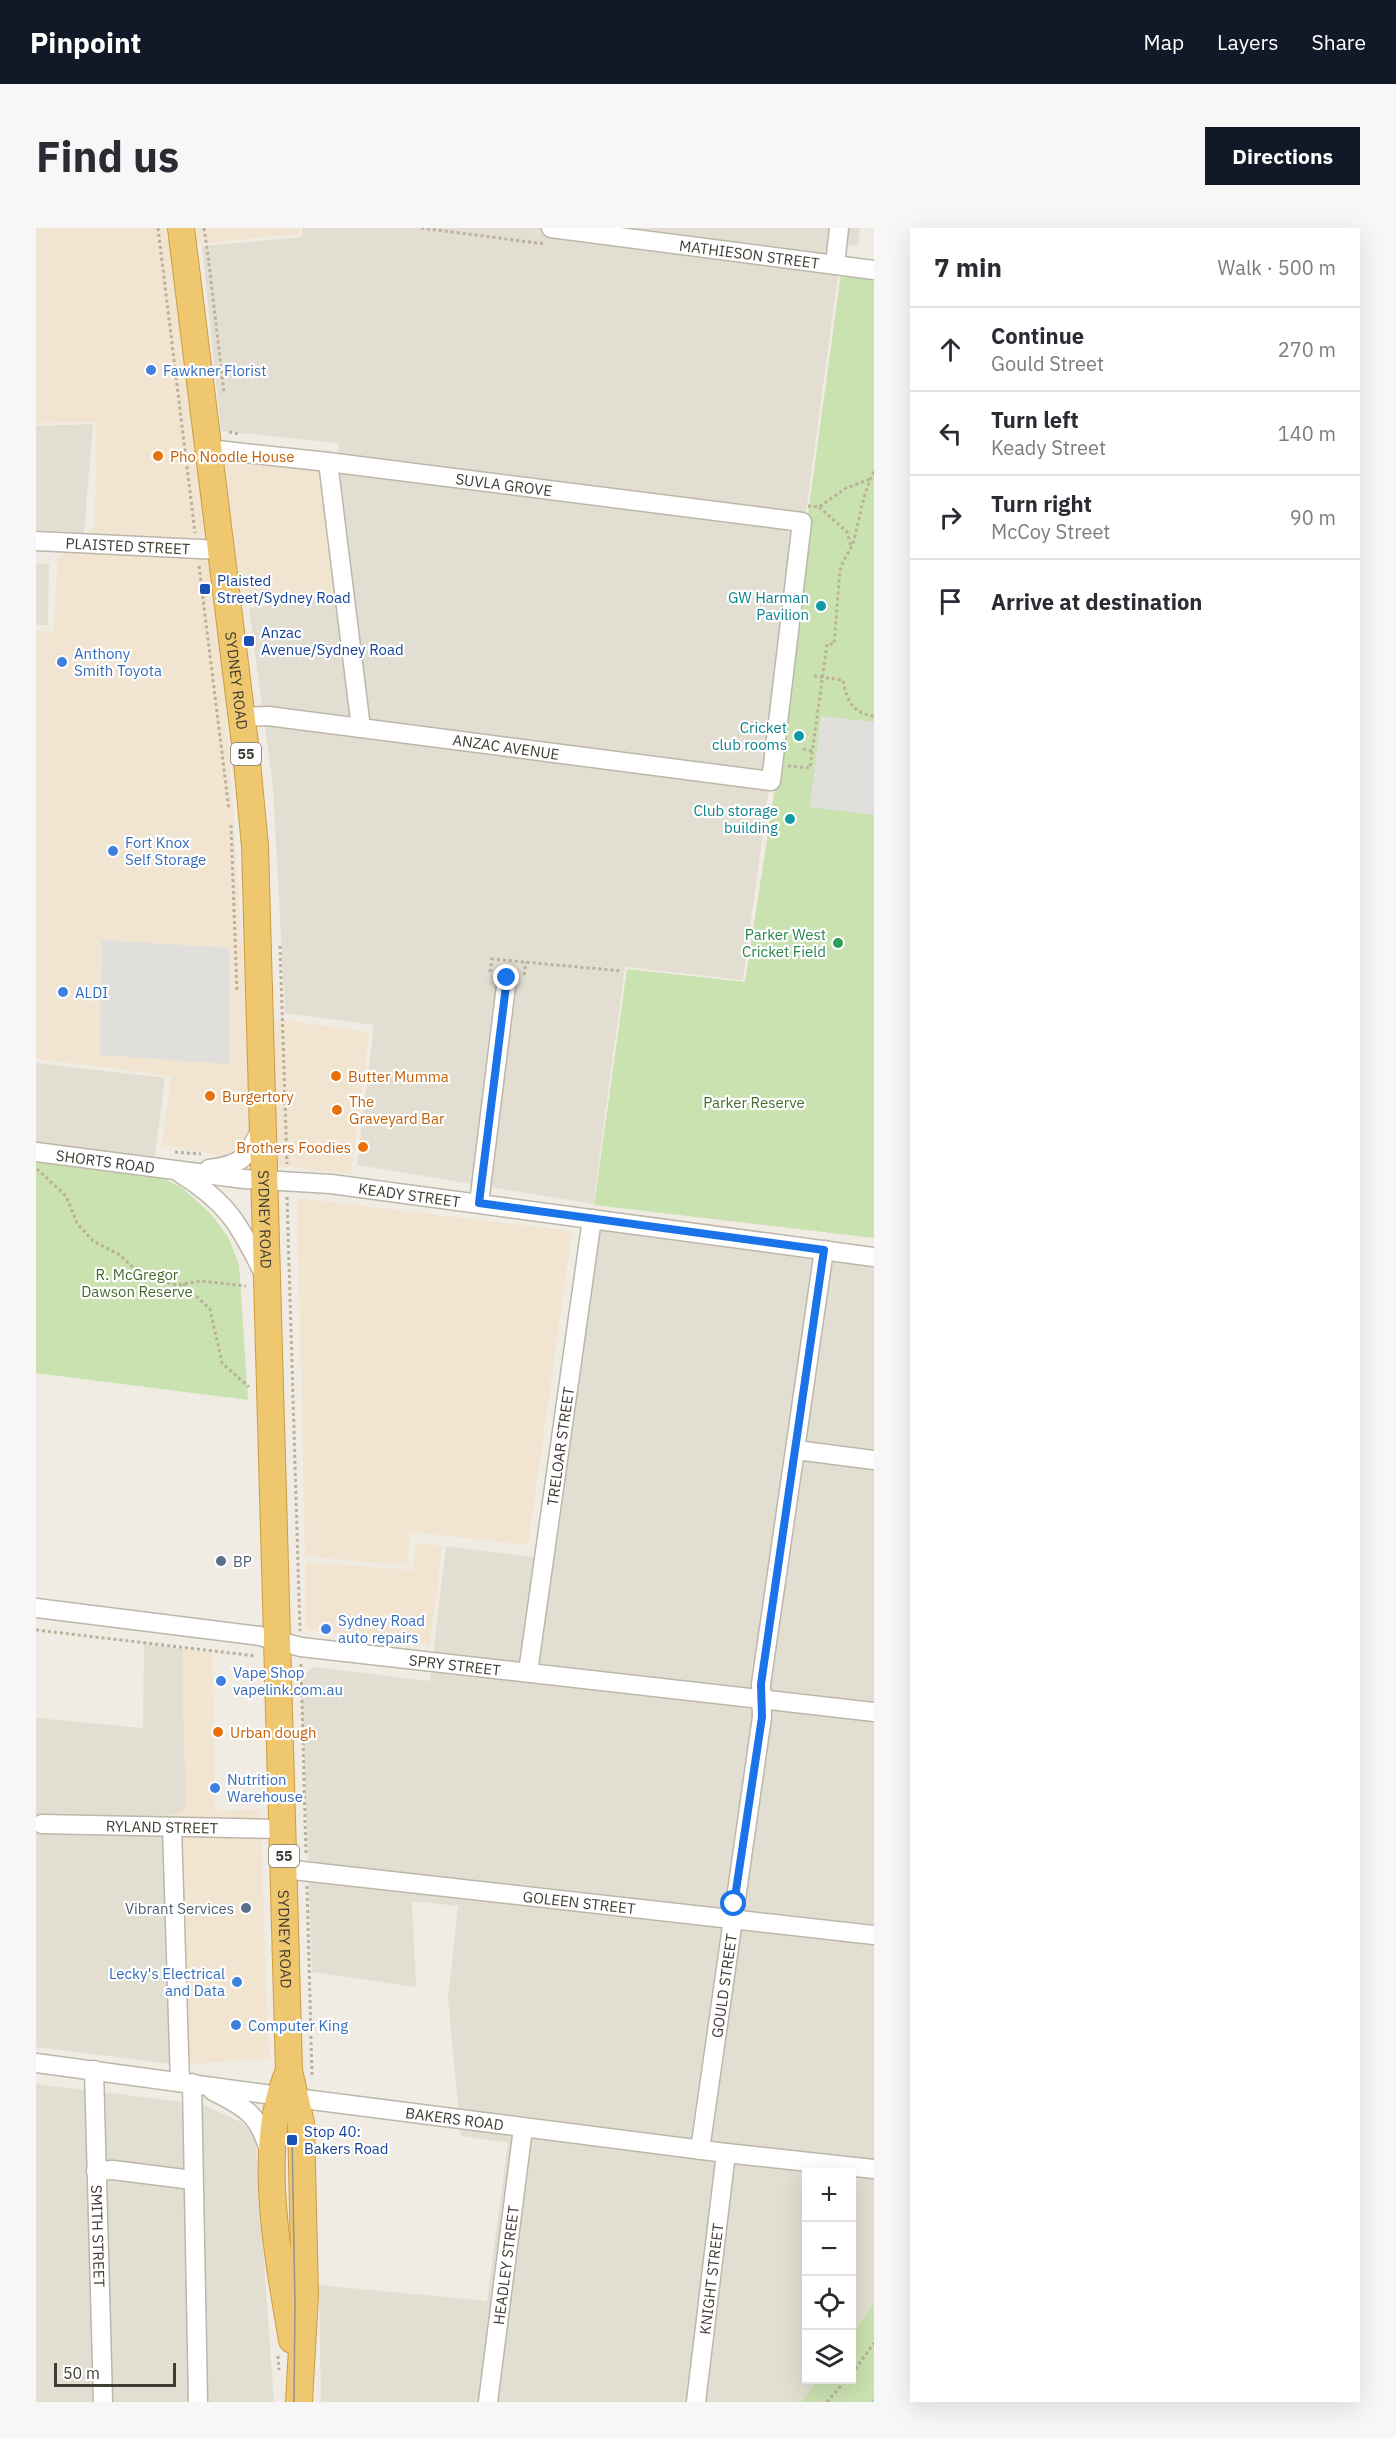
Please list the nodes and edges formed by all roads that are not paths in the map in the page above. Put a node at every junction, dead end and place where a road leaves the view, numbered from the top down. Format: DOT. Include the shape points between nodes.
graph roads {
  1 [pos="181,228"];
  2 [pos="551,228"];
  3 [pos="839,228"];
  4 [pos="605,232"];
  5 [pos="835,265"];
  6 [pos="874,270"];
  7 [pos="208,449"];
  8 [pos="328,462"];
  9 [pos="36,541"];
  10 [pos="208,550"];
  11 [pos="240,717"];
  12 [pos="361,728"];
  13 [pos="772,773"];
  14 [pos="507,978"];
  15 [pos="264,1124"];
  16 [pos="36,1152"];
  17 [pos="182,1170"];
  18 [pos="266,1180"];
  19 [pos="479,1203"];
  20 [pos="592,1219"];
  21 [pos="824,1250"];
  22 [pos="874,1257"];
  23 [pos="257,1285"];
  24 [pos="796,1450"];
  25 [pos="874,1460"];
  26 [pos="36,1608"];
  27 [pos="278,1641"];
  28 [pos="528,1672"];
  29 [pos="762,1701"];
  30 [pos="874,1712"];
  31 [pos="42,1824"];
  32 [pos="172,1827"];
  33 [pos="283,1829"];
  34 [pos="284,1869"];
  35 [pos="731,1921"];
  36 [pos="874,1935"];
  37 [pos="36,2063"];
  38 [pos="94,2070"];
  39 [pos="191,2083"];
  40 [pos="288,2097"];
  41 [pos="523,2128"];
  42 [pos="700,2150"];
  43 [pos="726,2153"];
  44 [pos="272,2164"];
  45 [pos="874,2169"];
  46 [pos="96,2171"];
  47 [pos="192,2180"];
  48 [pos="292,2388"];
  49 [pos="103,2402"];
  50 [pos="198,2402"];
  51 [pos="488,2402"];
  52 [pos="696,2402"];
  1 -- 7 [label="highway, SYDNEY ROAD / 55"];
  2 -- 4 [label="street, MATHIESON STREET"];
  3 -- 5 [label="street"];
  4 -- 5 [label="street, MATHIESON STREET"];
  5 -- 6 [label="street, MATHIESON STREET"];
  7 -- 8 [label="street, SUVLA GROVE"];
  7 -- 10 [label="highway, SYDNEY ROAD / 55"];
  8 -- 12 [label="street"];
  8 -- 13 [label="street, SUVLA GROVE" via="806,514"];
  9 -- 10 [label="street, PLAISTED STREET"];
  10 -- 11 [label="highway, SYDNEY ROAD / 55"];
  11 -- 12 [label="street, ANZAC AVENUE" via="263,716"];
  11 -- 15 [label="highway, SYDNEY ROAD / 55" via="255,846"];
  12 -- 13 [label="street, ANZAC AVENUE"];
  14 -- 19 [label="street"];
  15 -- 17 [label="street, SHORTS ROAD" via="250,1153 241,1161 223,1167"];
  15 -- 18 [label="highway, SYDNEY ROAD / 55"];
  16 -- 17 [label="street, SHORTS ROAD"];
  17 -- 18 [label="street, SHORTS ROAD"];
  17 -- 23 [label="street, SHORTS ROAD" via="237,1222"];
  18 -- 19 [label="street, KEADY STREET" via="331,1184"];
  18 -- 23 [label="highway, SYDNEY ROAD / 55"];
  19 -- 20 [label="street, KEADY STREET"];
  20 -- 21 [label="street, KEADY STREET"];
  20 -- 28 [label="street, TRELOAR STREET"];
  21 -- 22 [label="street, KEADY STREET"];
  21 -- 24 [label="street, GOULD STREET"];
  23 -- 27 [label="highway, SYDNEY ROAD / 55"];
  24 -- 25 [label="street"];
  24 -- 29 [label="street, GOULD STREET" via="761,1684"];
  26 -- 27 [label="street, SPRY STREET"];
  27 -- 28 [label="street, SPRY STREET" via="301,1647"];
  27 -- 33 [label="highway, SYDNEY ROAD / 55"];
  28 -- 29 [label="street, SPRY STREET"];
  29 -- 30 [label="street, SPRY STREET"];
  29 -- 35 [label="street, GOULD STREET"];
  31 -- 32 [label="street, RYLAND STREET"];
  32 -- 33 [label="street, RYLAND STREET"];
  32 -- 39 [label="street"];
  33 -- 34 [label="highway, SYDNEY ROAD / 55"];
  34 -- 35 [label="street, GOLEEN STREET"];
  34 -- 40 [label="highway, SYDNEY ROAD / 55"];
  35 -- 36 [label="street, GOLEEN STREET"];
  35 -- 42 [label="street, GOULD STREET"];
  37 -- 38 [label="street, BAKERS ROAD"];
  38 -- 39 [label="street, BAKERS ROAD"];
  38 -- 46 [label="street, SMITH STREET"];
  39 -- 40 [label="street, BAKERS ROAD"];
  39 -- 44 [label="street" via="238,2104 255,2118 263,2128"];
  39 -- 47 [label="street"];
  40 -- 41 [label="street, BAKERS ROAD"];
  40 -- 44 [label="highway, SYDNEY ROAD / 55" via="274,2121"];
  40 -- 48 [label="highway, SYDNEY ROAD / 55" via="301,2123 305,2295"];
  41 -- 42 [label="street, BAKERS ROAD"];
  41 -- 51 [label="street, HEADLEY STREET"];
  42 -- 43 [label="street, BAKERS ROAD"];
  43 -- 45 [label="street, BAKERS ROAD"];
  43 -- 52 [label="street, KNIGHT STREET"];
  44 -- 48 [label="highway, SYDNEY ROAD / 55"];
  46 -- 47 [label="street"];
  46 -- 49 [label="street, SMITH STREET"];
  47 -- 50 [label="street"];
}
